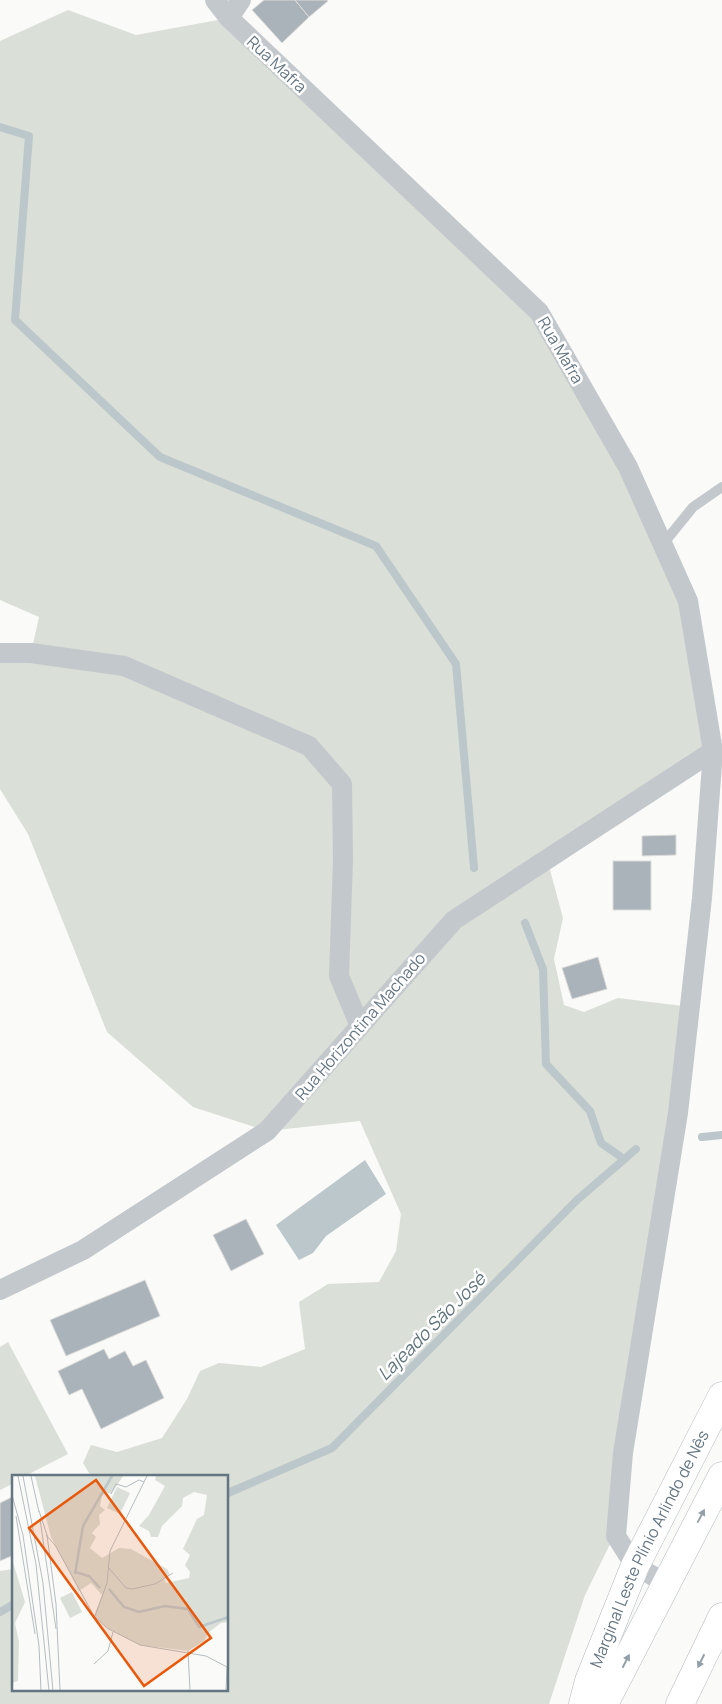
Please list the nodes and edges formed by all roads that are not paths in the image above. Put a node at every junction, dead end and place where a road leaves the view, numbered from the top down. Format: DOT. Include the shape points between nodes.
graph roads {
  1 [pos="215,0"];
  2 [pos="241,0"];
  3 [pos="229,18"];
  4 [pos="722,487"];
  5 [pos="663,544"];
  6 [pos="0,653"];
  7 [pos="713,751"];
  8 [pos="360,1026"];
  9 [pos="0,1290"];
  10 [pos="722,1396"];
  11 [pos="722,1476"];
  12 [pos="635,1566"];
  13 [pos="666,1582"];
  14 [pos="722,1617"];
  15 [pos="583,1704"];
  16 [pos="604,1704"];
  17 [pos="680,1704"];
  1 -- 3 [label="street, Rua Mafra"];
  2 -- 3 [label="street"];
  3 -- 5 [label="street, Rua Mafra" via="539,312 628,467"];
  4 -- 5 [label="lane" via="693,507"];
  5 -- 7 [label="street, Rua Mafra" via="688,601"];
  6 -- 8 [label="street" via="31,653 124,666 309,746 342,784 344,860 338,976"];
  7 -- 8 [label="street, Rua Horizontina Machado" via="454,920"];
  7 -- 12 [label="street, Rua Mafra" via="701,907 678,1113 623,1452 616,1536"];
  8 -- 9 [label="street, Rua Horizontina Machado" via="267,1131 83,1250"];
  10 -- 12 [label="main road, Marginal Leste Plínio Arlindo de Nês"];
  13 -- 11 [label="main road, Marginal Leste Plínio Arlindo de Nês, one-way"];
  12 -- 13 [label="street"];
  12 -- 15 [label="main road, Marginal Leste Plínio Arlindo de Nês"];
  16 -- 13 [label="main road, Marginal Leste Plínio Arlindo de Nês, one-way"];
  14 -- 17 [label="main road, one-way"];
}
